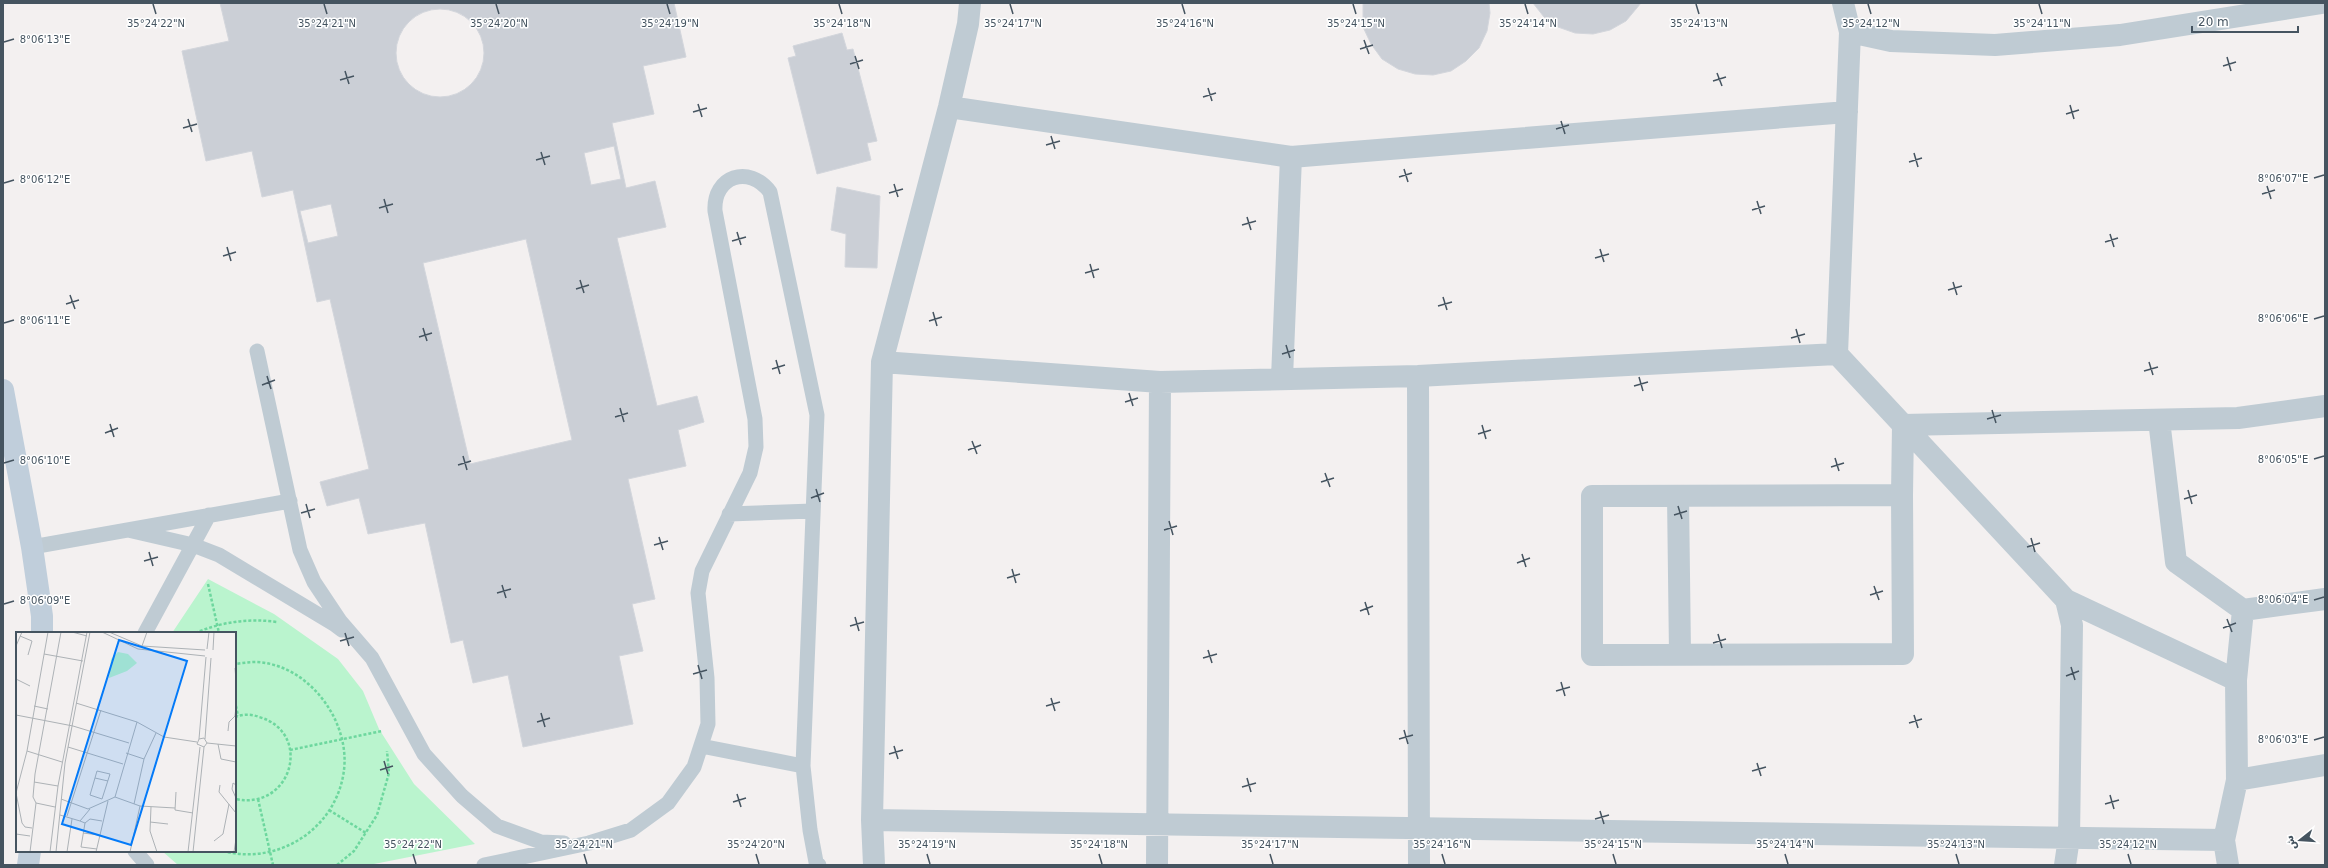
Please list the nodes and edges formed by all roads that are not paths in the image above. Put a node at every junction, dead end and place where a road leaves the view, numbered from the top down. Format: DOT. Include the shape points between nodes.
graph roads {
  1 [pos="970,3"];
  2 [pos="1843,3"];
  3 [pos="2322,3"];
  4 [pos="1850,32"];
  5 [pos="949,107"];
  6 [pos="1847,112"];
  7 [pos="1291,157"];
  8 [pos="257,351"];
  9 [pos="1837,354"];
  10 [pos="882,362"];
  11 [pos="1418,376"];
  12 [pos="1282,378"];
  13 [pos="1160,382"];
  14 [pos="3,390"];
  15 [pos="2325,406"];
  16 [pos="2159,420"];
  17 [pos="1903,425"];
  18 [pos="1902,495"];
  19 [pos="1678,496"];
  20 [pos="290,501"];
  21 [pos="814,510"];
  22 [pos="730,514"];
  23 [pos="209,516"];
  24 [pos="128,530"];
  25 [pos="193,545"];
  26 [pos="32,547"];
  27 [pos="2325,599"];
  28 [pos="2066,600"];
  29 [pos="2243,610"];
  30 [pos="42,632"];
  31 [pos="146,632"];
  32 [pos="1680,654"];
  33 [pos="372,658"];
  34 [pos="2236,680"];
  35 [pos="701,746"];
  36 [pos="2325,765"];
  37 [pos="803,766"];
  38 [pos="2238,780"];
  39 [pos="872,820"];
  40 [pos="1157,824"];
  41 [pos="1419,828"];
  42 [pos="2069,838"];
  43 [pos="2224,840"];
  44 [pos="589,843"];
  45 [pos="30,852"];
  46 [pos="136,852"];
  47 [pos="28,865"];
  48 [pos="147,865"];
  49 [pos="484,865"];
  50 [pos="819,865"];
  51 [pos="874,865"];
  52 [pos="1158,865"];
  53 [pos="1419,865"];
  54 [pos="2065,865"];
  55 [pos="2228,865"];
  1 -- 5 [label="street" via="968,24"];
  2 -- 4 [label="street"];
  3 -- 4 [label="street" via="2120,35 1995,45 1891,42"];
  4 -- 6 [label="street"];
  5 -- 7 [label="street"];
  5 -- 10 [label="street"];
  6 -- 7 [label="street"];
  6 -- 9 [label="street"];
  7 -- 12 [label="street"];
  8 -- 20 [label="lane"];
  9 -- 11 [label="street"];
  9 -- 17 [label="street"];
  10 -- 13 [label="street"];
  10 -- 39 [label="street"];
  11 -- 12 [label="street"];
  11 -- 41 [label="street"];
  12 -- 13 [label="street"];
  13 -- 40 [label="street"];
  14 -- 26 [label="main road"];
  15 -- 16 [label="street" via="2238,418"];
  16 -- 17 [label="street"];
  16 -- 29 [label="street" via="2176,562"];
  17 -- 18 [label="street"];
  17 -- 28 [label="street"];
  18 -- 19 [label="street"];
  18 -- 32 [label="street" via="1903,654"];
  19 -- 32 [label="street"];
  19 -- 32 [label="street" via="1592,496 1592,655"];
  20 -- 23 [label="lane"];
  20 -- 33 [label="lane" via="300,550 314,582 340,622"];
  21 -- 22 [label="lane"];
  21 -- 22 [label="lane" via="817,415 773,200 770,192 758,179 740,176 731,178 723,184 714,201 755,419 756,447 750,473"];
  21 -- 37 [label="lane"];
  22 -- 35 [label="lane" via="702,571 698,593 707,678 708,724"];
  23 -- 24 [label="lane"];
  23 -- 25 [label="lane"];
  24 -- 25 [label="lane"];
  24 -- 26 [label="lane"];
  25 -- 31 [label="lane"];
  25 -- 33 [label="lane" via="219,555 334,624"];
  26 -- 30 [label="main road"];
  27 -- 29 [label="street"];
  28 -- 34 [label="street"];
  28 -- 42 [label="street" via="2072,625"];
  29 -- 34 [label="street"];
  33 -- 44 [label="lane" via="424,754 462,796 497,826 541,842"];
  34 -- 38 [label="street"];
  35 -- 37 [label="lane"];
  35 -- 44 [label="lane" via="694,767 668,803 631,830"];
  36 -- 38 [label="street"];
  37 -- 50 [label="lane" via="810,830 816,862"];
  38 -- 43 [label="street"];
  39 -- 40 [label="street"];
  39 -- 51 [label="street"];
  40 -- 41 [label="street"];
  40 -- 52 [label="street"];
  41 -- 42 [label="street"];
  41 -- 53 [label="street"];
  42 -- 43 [label="street"];
  42 -- 54 [label="street"];
  43 -- 55 [label="street"];
  44 -- 49 [label="lane"];
  45 -- 47 [label="main road"];
  46 -- 48 [label="lane"];
}
